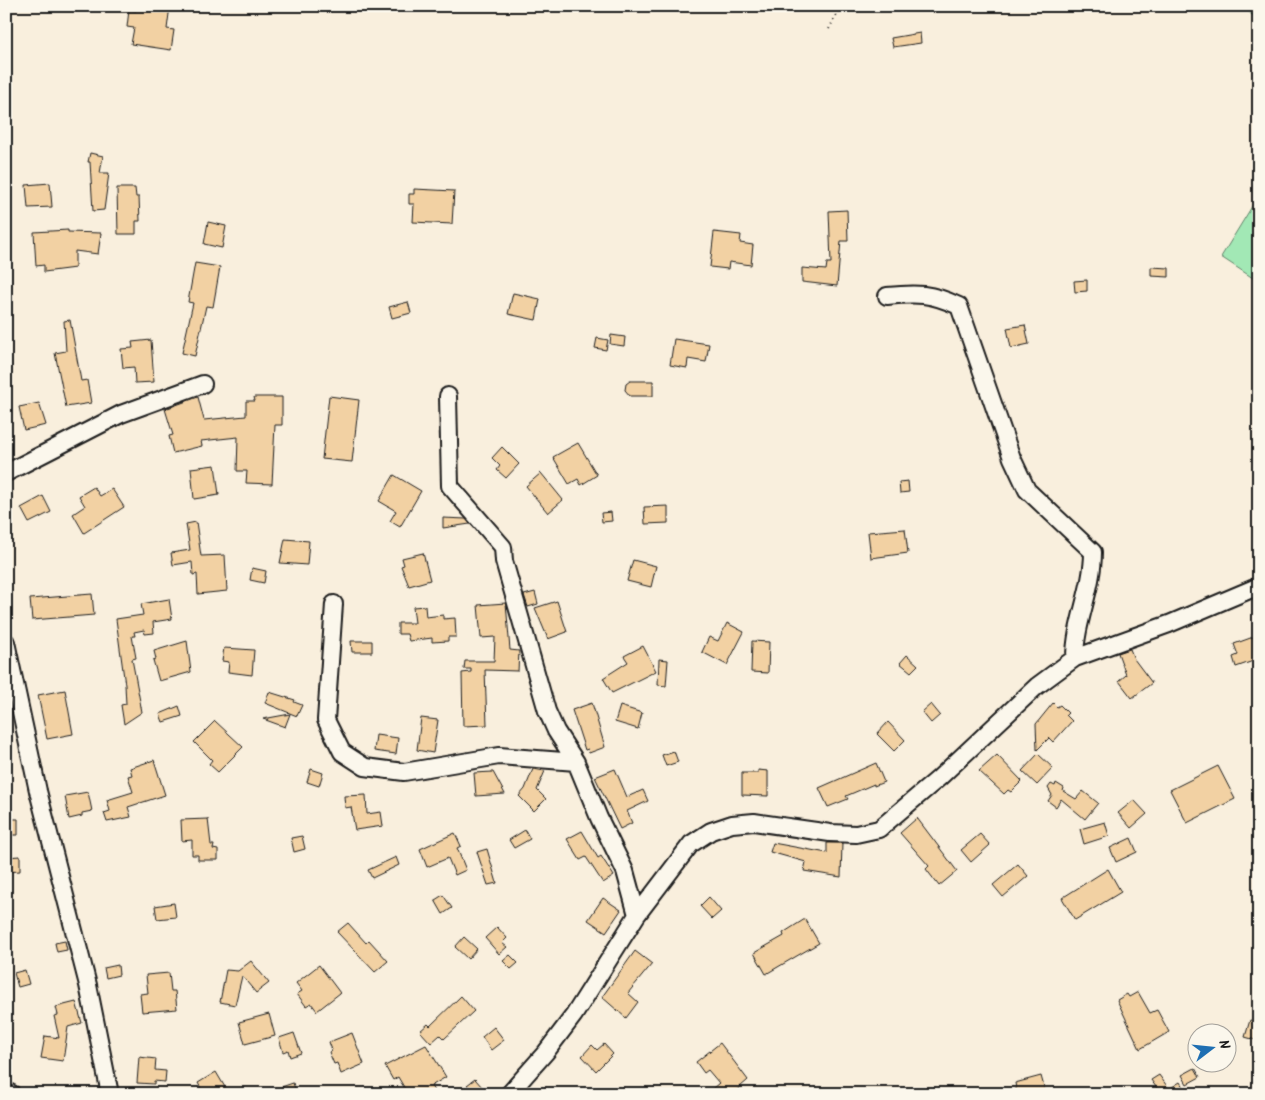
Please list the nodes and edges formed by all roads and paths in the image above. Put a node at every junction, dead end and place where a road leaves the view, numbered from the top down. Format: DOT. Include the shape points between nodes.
graph roads {
  1 [pos="878,6"];
  2 [pos="829,30"];
  3 [pos="887,296"];
  4 [pos="203,384"];
  5 [pos="448,396"];
  6 [pos="6,473"];
  7 [pos="1259,586"];
  8 [pos="334,604"];
  9 [pos="6,642"];
  10 [pos="1075,658"];
  11 [pos="576,762"];
  12 [pos="637,916"];
  13 [pos="6,1091"];
  14 [pos="12,1094"];
  15 [pos="110,1094"];
  16 [pos="509,1094"];
  1 -- 2 [label="path" via="838,12"];
  3 -- 10 [label="street" via="918,293 937,296 959,306 1012,458 1027,490 1093,552 1093,570 1075,641"];
  4 -- 6 [label="street" via="121,414"];
  5 -- 11 [label="street" via="450,486 503,547 504,561 547,711"];
  7 -- 10 [label="street" via="1169,624"];
  8 -- 11 [label="street" via="326,720 342,752 365,767 404,772 499,756"];
  9 -- 15 [label="street" via="38,791 88,985"];
  10 -- 12 [label="street" via="1037,686 879,829 856,834 830,833 754,822 732,824 711,831 692,844"];
  11 -- 12 [label="street" via="625,871"];
  12 -- 16 [label="street" via="574,1015"];
  13 -- 14 [label="street"];
}
